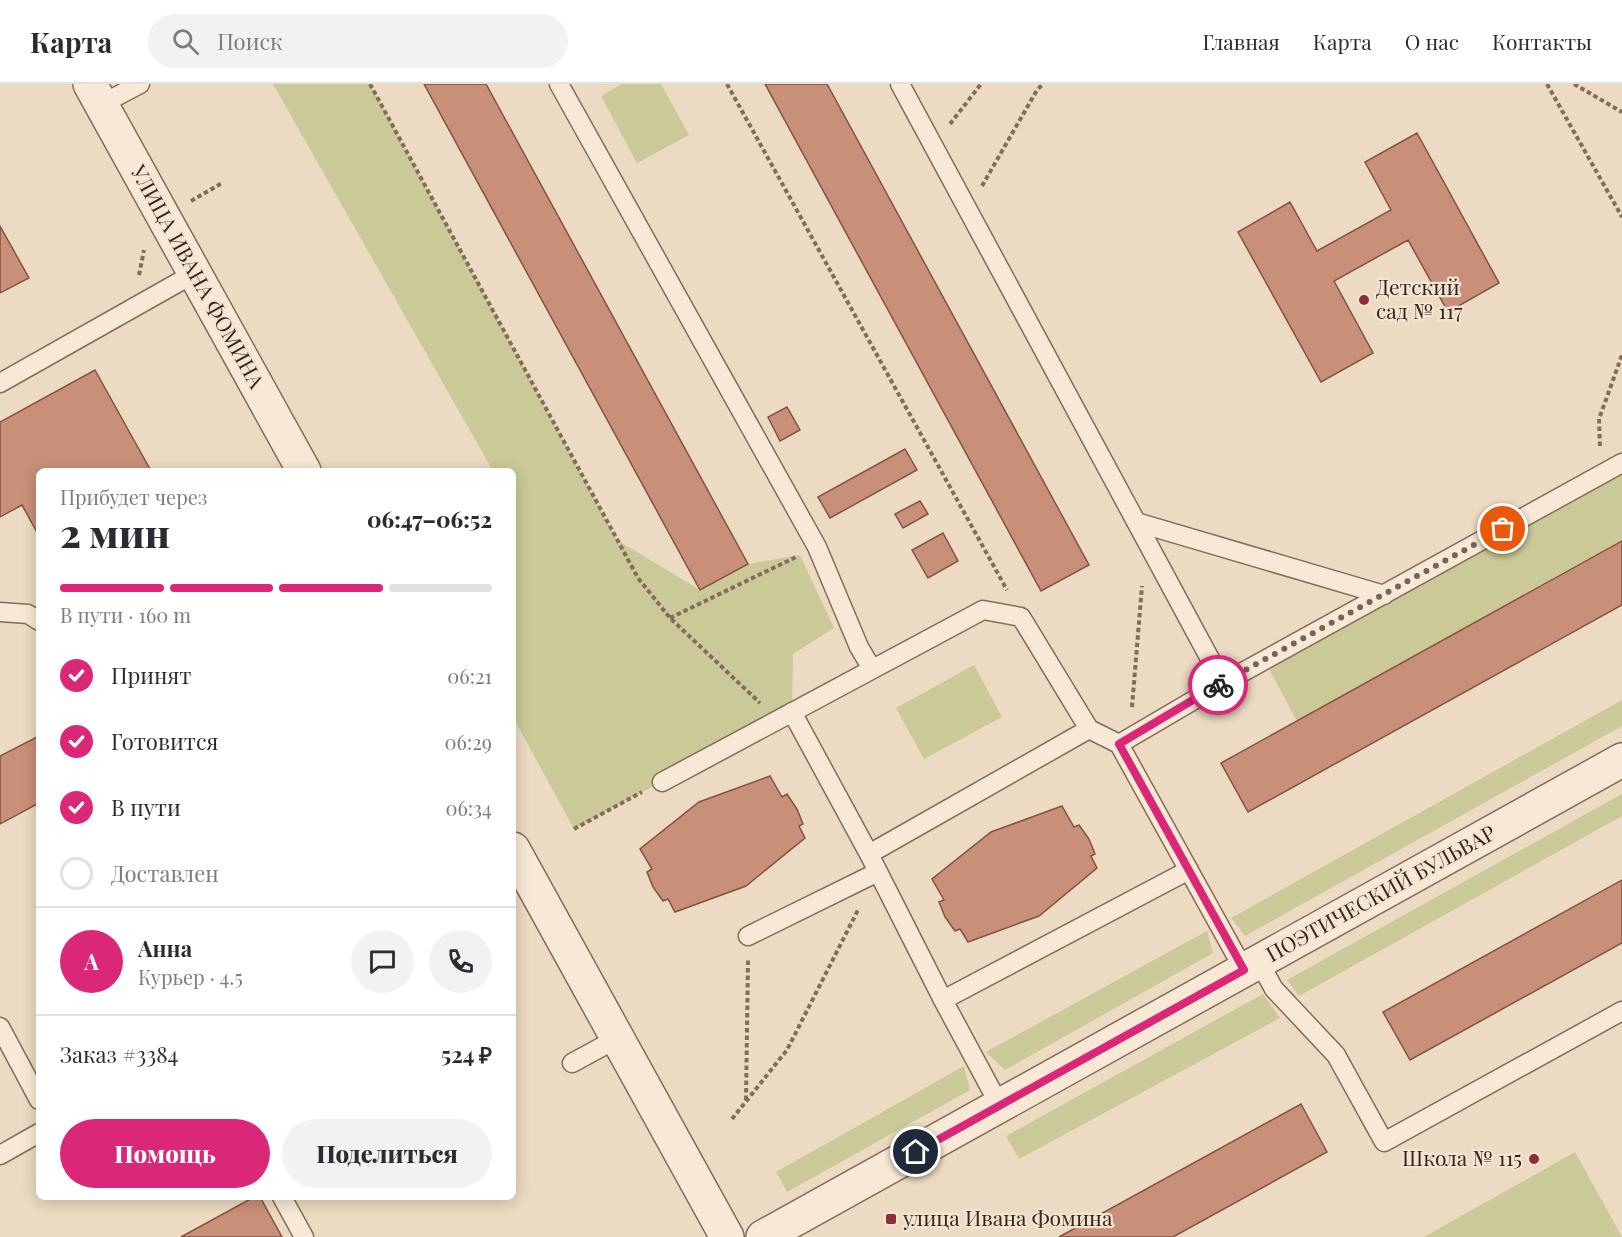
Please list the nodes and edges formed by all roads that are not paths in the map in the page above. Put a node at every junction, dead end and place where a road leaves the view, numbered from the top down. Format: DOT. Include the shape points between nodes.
graph roads {
  1 [pos="140,84"];
  2 [pos="559,84"];
  3 [pos="900,84"];
  4 [pos="96,94"];
  5 [pos="195,273"];
  6 [pos="0,382"];
  7 [pos="1622,462"];
  8 [pos="302,468"];
  9 [pos="1136,522"];
  10 [pos="1384,595"];
  11 [pos="0,612"];
  12 [pos="36,619"];
  13 [pos="872,669"];
  14 [pos="1223,682"];
  15 [pos="785,716"];
  16 [pos="1089,729"];
  17 [pos="1124,741"];
  18 [pos="1622,760"];
  19 [pos="662,782"];
  20 [pos="516,854"];
  21 [pos="869,854"];
  22 [pos="1189,870"];
  23 [pos="878,872"];
  24 [pos="748,936"];
  25 [pos="1251,966"];
  26 [pos="943,1000"];
  27 [pos="1622,1011"];
  28 [pos="0,1026"];
  29 [pos="618,1038"];
  30 [pos="572,1063"];
  31 [pos="36,1094"];
  32 [pos="1000,1106"];
  33 [pos="36,1135"];
  34 [pos="0,1155"];
  35 [pos="284,1200"];
  36 [pos="304,1237"];
  37 [pos="727,1237"];
  38 [pos="763,1237"];
  1 -- 4 [label="lane"];
  2 -- 13 [label="lane" via="817,547"];
  3 -- 9 [label="lane"];
  4 -- 5 [label="street, УЛИЦА ИВАНА ФОМИНА"];
  5 -- 6 [label="lane"];
  5 -- 8 [label="street, УЛИЦА ИВАНА ФОМИНА"];
  7 -- 10 [label="lane"];
  9 -- 10 [label="lane"];
  9 -- 14 [label="lane"];
  10 -- 14 [label="lane"];
  11 -- 12 [label="lane" via="28,614"];
  13 -- 15 [label="lane"];
  13 -- 16 [label="lane" via="983,610 1021,617"];
  14 -- 17 [label="lane"];
  15 -- 19 [label="lane"];
  15 -- 21 [label="lane"];
  16 -- 17 [label="lane"];
  16 -- 21 [label="lane"];
  17 -- 22 [label="lane"];
  18 -- 25 [label="street, ПОЭТИЧЕСКИЙ БУЛЬВАР"];
  20 -- 29 [label="street"];
  21 -- 23 [label="lane"];
  22 -- 25 [label="lane"];
  22 -- 26 [label="lane"];
  23 -- 24 [label="lane"];
  23 -- 26 [label="lane"];
  25 -- 27 [label="lane" via="1336,1055 1384,1142"];
  25 -- 32 [label="street, ПОЭТИЧЕСКИЙ БУЛЬВАР"];
  26 -- 32 [label="lane"];
  28 -- 31 [label="lane"];
  29 -- 30 [label="lane"];
  29 -- 37 [label="street"];
  32 -- 38 [label="street, ПОЭТИЧЕСКИЙ БУЛЬВАР"];
  33 -- 34 [label="lane"];
  35 -- 36 [label="lane"];
}
